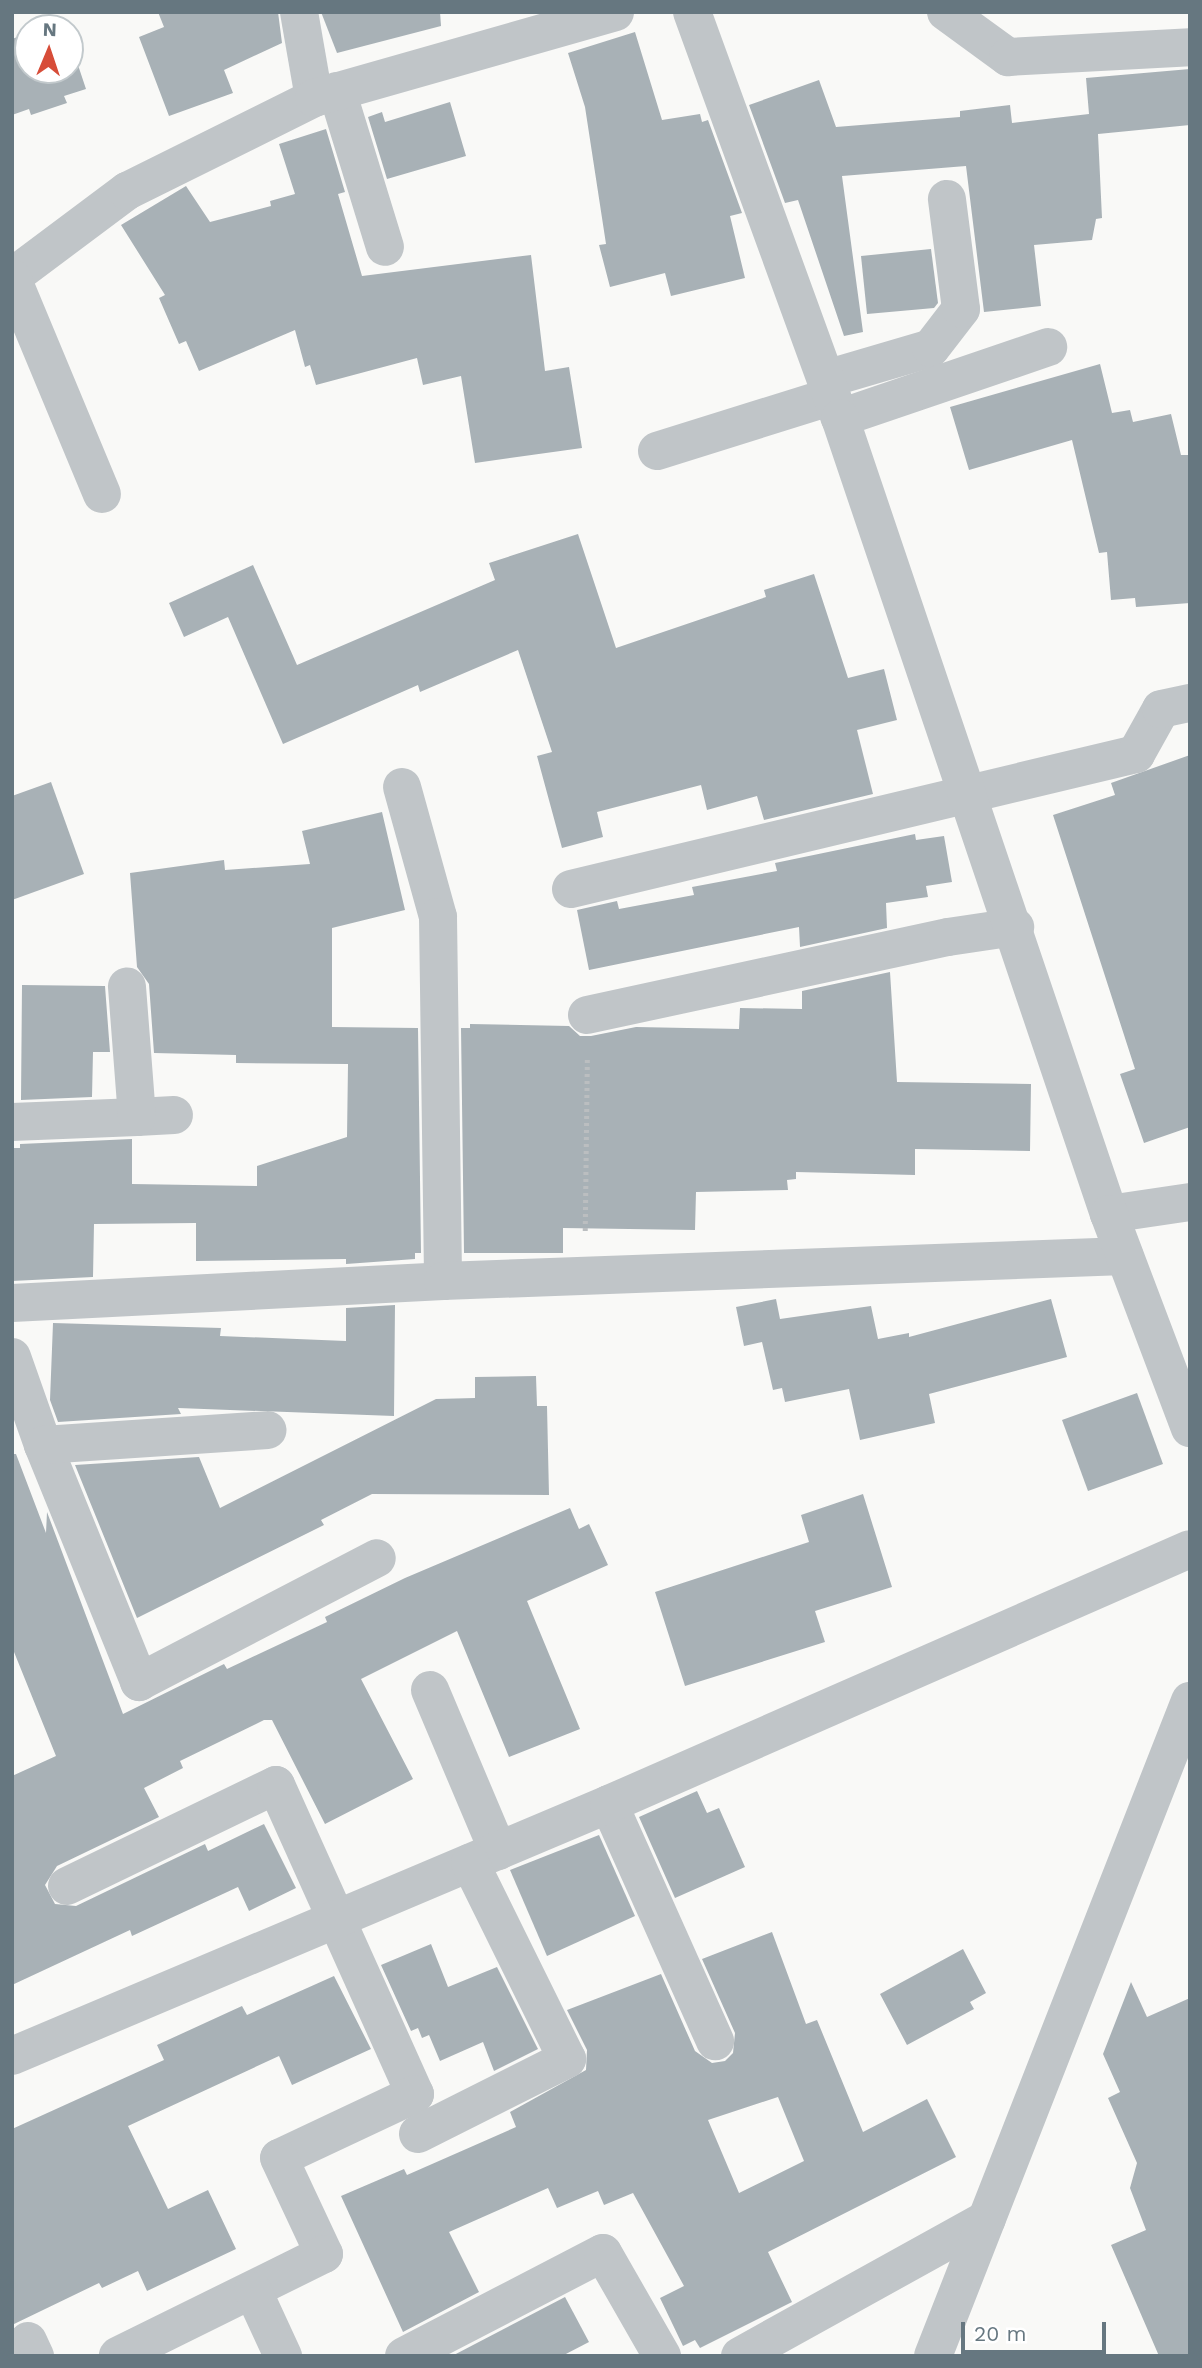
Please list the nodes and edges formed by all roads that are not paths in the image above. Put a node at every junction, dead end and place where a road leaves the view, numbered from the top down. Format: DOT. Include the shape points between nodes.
graph roads {
  1 [pos="299,12"];
  2 [pos="615,12"];
  3 [pos="692,12"];
  4 [pos="946,12"];
  5 [pos="1190,47"];
  6 [pos="325,94"];
  7 [pos="947,199"];
  8 [pos="385,247"];
  9 [pos="12,277"];
  10 [pos="1048,347"];
  11 [pos="833,398"];
  12 [pos="657,451"];
  13 [pos="102,494"];
  14 [pos="1190,703"];
  15 [pos="401,787"];
  16 [pos="971,796"];
  17 [pos="571,889"];
  18 [pos="1014,927"];
  19 [pos="127,986"];
  20 [pos="587,1015"];
  21 [pos="174,1115"];
  22 [pos="137,1117"];
  23 [pos="12,1122"];
  24 [pos="1190,1202"];
  25 [pos="1109,1214"];
  26 [pos="1125,1256"];
  27 [pos="443,1280"];
  28 [pos="12,1303"];
  29 [pos="12,1357"];
  30 [pos="1190,1428"];
  31 [pos="267,1430"];
  32 [pos="43,1445"];
  33 [pos="1190,1549"];
  34 [pos="377,1558"];
  35 [pos="430,1690"];
  36 [pos="1190,1701"];
  37 [pos="610,1804"];
  38 [pos="484,1857"];
  39 [pos="67,1886"];
  40 [pos="337,1916"];
  41 [pos="715,2041"];
  42 [pos="12,2056"];
  43 [pos="418,2134"];
  44 [pos="987,2219"];
  45 [pos="253,2291"];
  46 [pos="118,2356"];
  47 [pos="283,2356"];
  48 [pos="404,2356"];
  49 [pos="662,2356"];
  50 [pos="740,2356"];
  51 [pos="933,2356"];
  1 -- 6 [label="street"];
  2 -- 6 [label="street"];
  3 -- 11 [label="street"];
  4 -- 5 [label="street" via="1008,57"];
  6 -- 8 [label="street"];
  6 -- 9 [label="street" via="127,191"];
  7 -- 11 [label="street" via="961,309 931,348"];
  9 -- 13 [label="street"];
  10 -- 11 [label="street"];
  11 -- 12 [label="street"];
  11 -- 16 [label="street"];
  14 -- 16 [label="street" via="1161,709 1136,754"];
  15 -- 27 [label="street" via="438,917"];
  16 -- 17 [label="street"];
  16 -- 18 [label="street"];
  18 -- 20 [label="street" via="948,937"];
  18 -- 25 [label="street"];
  19 -- 22 [label="street"];
  21 -- 22 [label="street"];
  22 -- 23 [label="street"];
  24 -- 25 [label="street"];
  25 -- 26 [label="street"];
  26 -- 27 [label="street"];
  26 -- 30 [label="street"];
  27 -- 28 [label="street"];
  29 -- 32 [label="street"];
  31 -- 32 [label="street"];
  32 -- 34 [label="street" via="139,1682"];
  33 -- 37 [label="street"];
  35 -- 38 [label="street"];
  36 -- 44 [label="street"];
  37 -- 38 [label="street"];
  37 -- 41 [label="street"];
  38 -- 40 [label="street"];
  38 -- 43 [label="street" via="567,2059"];
  39 -- 40 [label="street" via="276,1785"];
  40 -- 42 [label="street"];
  40 -- 45 [label="street" via="415,2094 279,2158 324,2254"];
  44 -- 50 [label="street"];
  44 -- 51 [label="street"];
  45 -- 46 [label="street"];
  45 -- 47 [label="street"];
  48 -- 49 [label="street" via="603,2253"];
}
